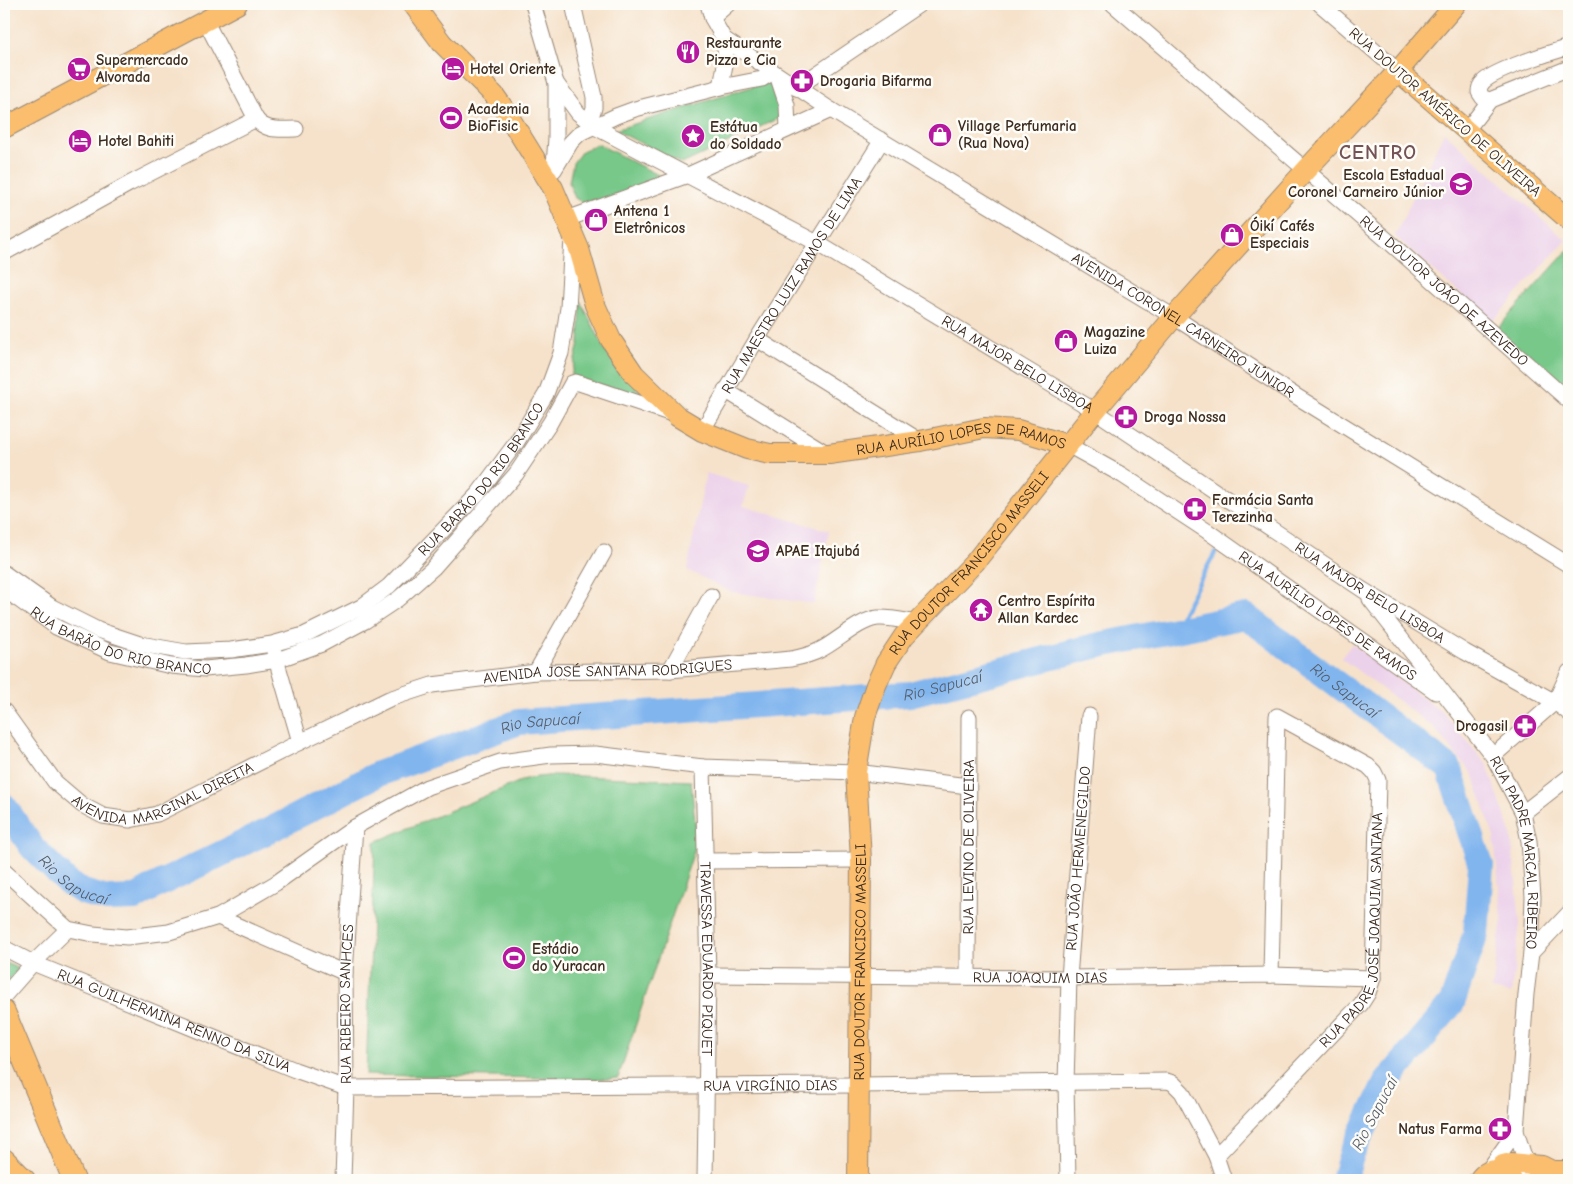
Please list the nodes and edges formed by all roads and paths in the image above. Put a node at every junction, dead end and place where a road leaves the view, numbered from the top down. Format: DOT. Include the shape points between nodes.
graph roads {
  1 [pos="237,4"];
  2 [pos="413,4"];
  3 [pos="533,4"];
  4 [pos="573,4"];
  5 [pos="728,4"];
  6 [pos="920,4"];
  7 [pos="1113,4"];
  8 [pos="1320,4"];
  9 [pos="1456,4"];
  10 [pos="710,11"];
  11 [pos="206,20"];
  12 [pos="724,40"];
  13 [pos="1569,48"];
  14 [pos="1569,68"];
  15 [pos="1398,71"];
  16 [pos="775,73"];
  17 [pos="556,83"];
  18 [pos="721,87"];
  19 [pos="796,88"];
  20 [pos="1490,100"];
  21 [pos="831,110"];
  22 [pos="256,119"];
  23 [pos="592,125"];
  24 [pos="4,128"];
  25 [pos="296,129"];
  26 [pos="788,129"];
  27 [pos="1466,131"];
  28 [pos="882,140"];
  29 [pos="1306,170"];
  30 [pos="688,175"];
  31 [pos="553,179"];
  32 [pos="1569,220"];
  33 [pos="570,225"];
  34 [pos="817,243"];
  35 [pos="4,253"];
  36 [pos="1174,317"];
  37 [pos="757,339"];
  38 [pos="725,390"];
  39 [pos="1567,394"];
  40 [pos="1095,411"];
  41 [pos="677,416"];
  42 [pos="702,431"];
  43 [pos="920,441"];
  44 [pos="1068,446"];
  45 [pos="829,454"];
  46 [pos="604,552"];
  47 [pos="1569,565"];
  48 [pos="4,573"];
  49 [pos="4,589"];
  50 [pos="1363,590"];
  51 [pos="711,596"];
  52 [pos="910,629"];
  53 [pos="272,644"];
  54 [pos="277,660"];
  55 [pos="670,670"];
  56 [pos="536,672"];
  57 [pos="1569,672"];
  58 [pos="1448,701"];
  59 [pos="1555,702"];
  60 [pos="4,711"];
  61 [pos="1569,713"];
  62 [pos="1089,716"];
  63 [pos="968,717"];
  64 [pos="300,742"];
  65 [pos="1494,756"];
  66 [pos="703,768"];
  67 [pos="856,772"];
  68 [pos="1569,777"];
  69 [pos="968,786"];
  70 [pos="1523,814"];
  71 [pos="355,827"];
  72 [pos="861,860"];
  73 [pos="705,861"];
  74 [pos="4,871"];
  75 [pos="1569,913"];
  76 [pos="218,917"];
  77 [pos="68,929"];
  78 [pos="4,948"];
  79 [pos="1531,953"];
  80 [pos="33,963"];
  81 [pos="345,973"];
  82 [pos="708,975"];
  83 [pos="861,975"];
  84 [pos="1271,975"];
  85 [pos="968,977"];
  86 [pos="1069,978"];
  87 [pos="1373,978"];
  88 [pos="4,996"];
  89 [pos="4,1012"];
  90 [pos="1066,1083"];
  91 [pos="860,1085"];
  92 [pos="708,1086"];
  93 [pos="346,1088"];
  94 [pos="1516,1131"];
  95 [pos="1216,1156"];
  96 [pos="4,1160"];
  97 [pos="1526,1172"];
  98 [pos="1553,1174"];
  99 [pos="1488,1176"];
  100 [pos="24,1180"];
  101 [pos="74,1180"];
  102 [pos="343,1180"];
  103 [pos="705,1180"];
  104 [pos="858,1180"];
  105 [pos="1068,1180"];
  106 [pos="1224,1180"];
  1 -- 11 [label="main road"];
  2 -- 31 [label="main road, RUA AURÍLIO LOPES DE RAMOS" via="442,43 494,95"];
  3 -- 17 [label="street"];
  4 -- 23 [label="street" via="594,97"];
  5 -- 10 [label="street"];
  6 -- 19 [label="street"];
  7 -- 29 [label="street, RUA DOUTOR JOÃO DE AZEVEDO"];
  8 -- 15 [label="street, RUA DOUTOR AMÉRICO DE OLIVEIRA"];
  9 -- 15 [label="main road, RUA DOUTOR FRANCISCO MASSELI"];
  10 -- 12 [label="street"];
  11 -- 22 [label="street"];
  11 -- 24 [label="main road"];
  12 -- 16 [label="street, AVENIDA CORONEL CARNEIRO JÚNIOR"];
  12 -- 18 [label="street" via="726,59"];
  13 -- 20 [label="street" via="1545,54 1484,81 1479,92"];
  14 -- 20 [label="street"];
  15 -- 27 [label="main road, RUA DOUTOR AMÉRICO DE OLIVEIRA"];
  15 -- 29 [label="main road, RUA DOUTOR FRANCISCO MASSELI"];
  16 -- 18 [label="street" via="762,79"];
  16 -- 19 [label="street, AVENIDA CORONEL CARNEIRO JÚNIOR"];
  16 -- 26 [label="street" via="787,105"];
  17 -- 23 [label="street" via="578,113"];
  17 -- 31 [label="street"];
  18 -- 23 [label="street" via="635,109"];
  19 -- 21 [label="street, AVENIDA CORONEL CARNEIRO JÚNIOR"];
  20 -- 27 [label="street"];
  21 -- 26 [label="street"];
  21 -- 28 [label="street, AVENIDA CORONEL CARNEIRO JÚNIOR"];
  22 -- 25 [label="street" via="260,125 273,129"];
  22 -- 35 [label="street"];
  23 -- 30 [label="street, RUA MAJOR BELO LISBOA"];
  23 -- 31 [label="street" via="571,142"];
  26 -- 30 [label="street"];
  27 -- 32 [label="main road, RUA DOUTOR AMÉRICO DE OLIVEIRA"];
  28 -- 34 [label="street, RUA MAESTRO LUIZ RAMOS DE LIMA"];
  28 -- 36 [label="street, AVENIDA CORONEL CARNEIRO JÚNIOR"];
  29 -- 36 [label="main road, RUA DOUTOR FRANCISCO MASSELI"];
  29 -- 39 [label="street, RUA DOUTOR JOÃO DE AZEVEDO"];
  30 -- 33 [label="street"];
  30 -- 34 [label="street, RUA MAJOR BELO LISBOA"];
  31 -- 33 [label="main road, RUA AURÍLIO LOPES DE RAMOS"];
  33 -- 41 [label="main road, RUA AURÍLIO LOPES DE RAMOS" via="595,306 611,340 634,374"];
  33 -- 53 [label="street, RUA BARÃO DO RIO BRANCO" via="568,308 561,353 546,394 516,443 478,494 389,586 361,608 304,635"];
  34 -- 37 [label="street, RUA MAESTRO LUIZ RAMOS DE LIMA"];
  34 -- 40 [label="street, RUA MAJOR BELO LISBOA"];
  36 -- 40 [label="main road, RUA DOUTOR FRANCISCO MASSELI"];
  36 -- 47 [label="street, AVENIDA CORONEL CARNEIRO JÚNIOR"];
  37 -- 38 [label="street, RUA MAESTRO LUIZ RAMOS DE LIMA"];
  37 -- 43 [label="street"];
  38 -- 42 [label="street, RUA MAESTRO LUIZ RAMOS DE LIMA"];
  38 -- 45 [label="street"];
  40 -- 44 [label="main road, RUA DOUTOR FRANCISCO MASSELI"];
  40 -- 50 [label="street, RUA MAJOR BELO LISBOA"];
  41 -- 42 [label="main road, RUA AURÍLIO LOPES DE RAMOS"];
  41 -- 54 [label="street, RUA BARÃO DO RIO BRANCO" via="576,382 570,386 516,474 433,568 398,599 365,621 322,644"];
  42 -- 45 [label="main road, RUA AURÍLIO LOPES DE RAMOS" via="746,449 770,454"];
  43 -- 44 [label="main road, RUA AURÍLIO LOPES DE RAMOS" via="984,428 1018,430"];
  43 -- 45 [label="main road, RUA AURÍLIO LOPES DE RAMOS"];
  44 -- 52 [label="main road, RUA DOUTOR FRANCISCO MASSELI" via="975,562"];
  44 -- 58 [label="street, RUA AURÍLIO LOPES DE RAMOS" via="1122,475 1207,532"];
  46 -- 56 [label="street"];
  48 -- 53 [label="street, RUA BARÃO DO RIO BRANCO" via="52,606 98,630 140,644 186,652"];
  49 -- 54 [label="street, RUA BARÃO DO RIO BRANCO" via="56,628 110,652 171,666 205,669"];
  50 -- 58 [label="street, RUA PADRE MARCAL RIBEIRO"];
  50 -- 59 [label="street, RUA MAJOR BELO LISBOA"];
  51 -- 55 [label="street"];
  52 -- 55 [label="street, AVENIDA JOSÉ SANTANA RODRIGUES" via="888,618 876,618 822,650 791,660"];
  52 -- 67 [label="main road, RUA DOUTOR FRANCISCO MASSELI" via="886,663 876,685 865,717"];
  53 -- 54 [label="street"];
  54 -- 64 [label="street"];
  55 -- 56 [label="street, AVENIDA JOSÉ SANTANA RODRIGUES"];
  56 -- 64 [label="street, AVENIDA JOSÉ SANTANA RODRIGUES" via="432,685 389,699"];
  57 -- 59 [label="street"];
  58 -- 65 [label="street, RUA PADRE MARCAL RIBEIRO"];
  59 -- 61 [label="street, RUA MAJOR BELO LISBOA"];
  59 -- 65 [label="street"];
  60 -- 64 [label="street, AVENIDA MARGINAL DIREITA" via="54,782 82,805 103,816 130,820 157,814"];
  62 -- 86 [label="street, RUA JOÃO HERMENEGILDO"];
  63 -- 69 [label="street, RUA LEVINO DE OLIVEIRA"];
  65 -- 70 [label="street, RUA PADRE MARCAL RIBEIRO"];
  66 -- 67 [label="street"];
  66 -- 71 [label="street" via="595,754 551,755 500,762 427,787"];
  66 -- 73 [label="street, TRAVESSA EDUARDO PIQUET"];
  67 -- 69 [label="street"];
  67 -- 72 [label="main road, RUA DOUTOR FRANCISCO MASSELI"];
  68 -- 70 [label="street"];
  69 -- 85 [label="street, RUA LEVINO DE OLIVEIRA"];
  70 -- 79 [label="street, RUA PADRE MARCAL RIBEIRO" via="1529,841 1533,897"];
  71 -- 76 [label="street" via="276,883"];
  71 -- 81 [label="street, RUA RIBEIRO SANHCES"];
  72 -- 73 [label="street"];
  72 -- 83 [label="main road, RUA DOUTOR FRANCISCO MASSELI"];
  73 -- 82 [label="street, TRAVESSA EDUARDO PIQUET"];
  74 -- 77 [label="street"];
  75 -- 79 [label="street"];
  76 -- 77 [label="street" via="169,932 127,937"];
  76 -- 81 [label="street"];
  77 -- 80 [label="street"];
  78 -- 80 [label="street, RUA GUILHERMINA RENNO DA SILVA"];
  79 -- 94 [label="street, RUA PADRE MARCAL RIBEIRO"];
  80 -- 88 [label="street"];
  80 -- 93 [label="street, RUA GUILHERMINA RENNO DA SILVA"];
  81 -- 93 [label="street, RUA RIBEIRO SANHCES"];
  82 -- 83 [label="street, RUA JOAQUIM DIAS"];
  82 -- 92 [label="street, TRAVESSA EDUARDO PIQUET"];
  83 -- 85 [label="street, RUA JOAQUIM DIAS"];
  83 -- 91 [label="main road, RUA DOUTOR FRANCISCO MASSELI"];
  84 -- 86 [label="street, RUA JOAQUIM DIAS"];
  84 -- 87 [label="street, RUA JOAQUIM DIAS"];
  84 -- 87 [label="street, RUA PADRE JOSÉ JOAQUIM SANTANA" via="1277,716 1368,766 1378,780"];
  85 -- 86 [label="street, RUA JOAQUIM DIAS"];
  86 -- 90 [label="street, RUA JOÃO HERMENEGILDO"];
  87 -- 95 [label="street, RUA PADRE JOSÉ JOAQUIM SANTANA" via="1361,1004"];
  89 -- 101 [label="highway"];
  90 -- 91 [label="street, RUA VIRGÍNIO DIAS"];
  90 -- 95 [label="street, RUA VIRGÍNIO DIAS" via="1173,1083 1182,1092"];
  90 -- 105 [label="street, RUA JOÃO HERMENEGILDO"];
  91 -- 92 [label="street, RUA VIRGÍNIO DIAS"];
  91 -- 104 [label="main road, RUA DOUTOR FRANCISCO MASSELI"];
  92 -- 93 [label="street, RUA VIRGÍNIO DIAS"];
  92 -- 103 [label="street, TRAVESSA EDUARDO PIQUET"];
  93 -- 102 [label="street, RUA RIBEIRO SANHCES"];
  94 -- 97 [label="street, RUA PADRE MARCAL RIBEIRO"];
  94 -- 99 [label="street"];
  95 -- 106 [label="street, RUA VIRGÍNIO DIAS"];
  96 -- 100 [label="highway"];
  97 -- 98 [label="main road" via="1542,1166"];
  97 -- 99 [label="main road" via="1507,1163"];
}
